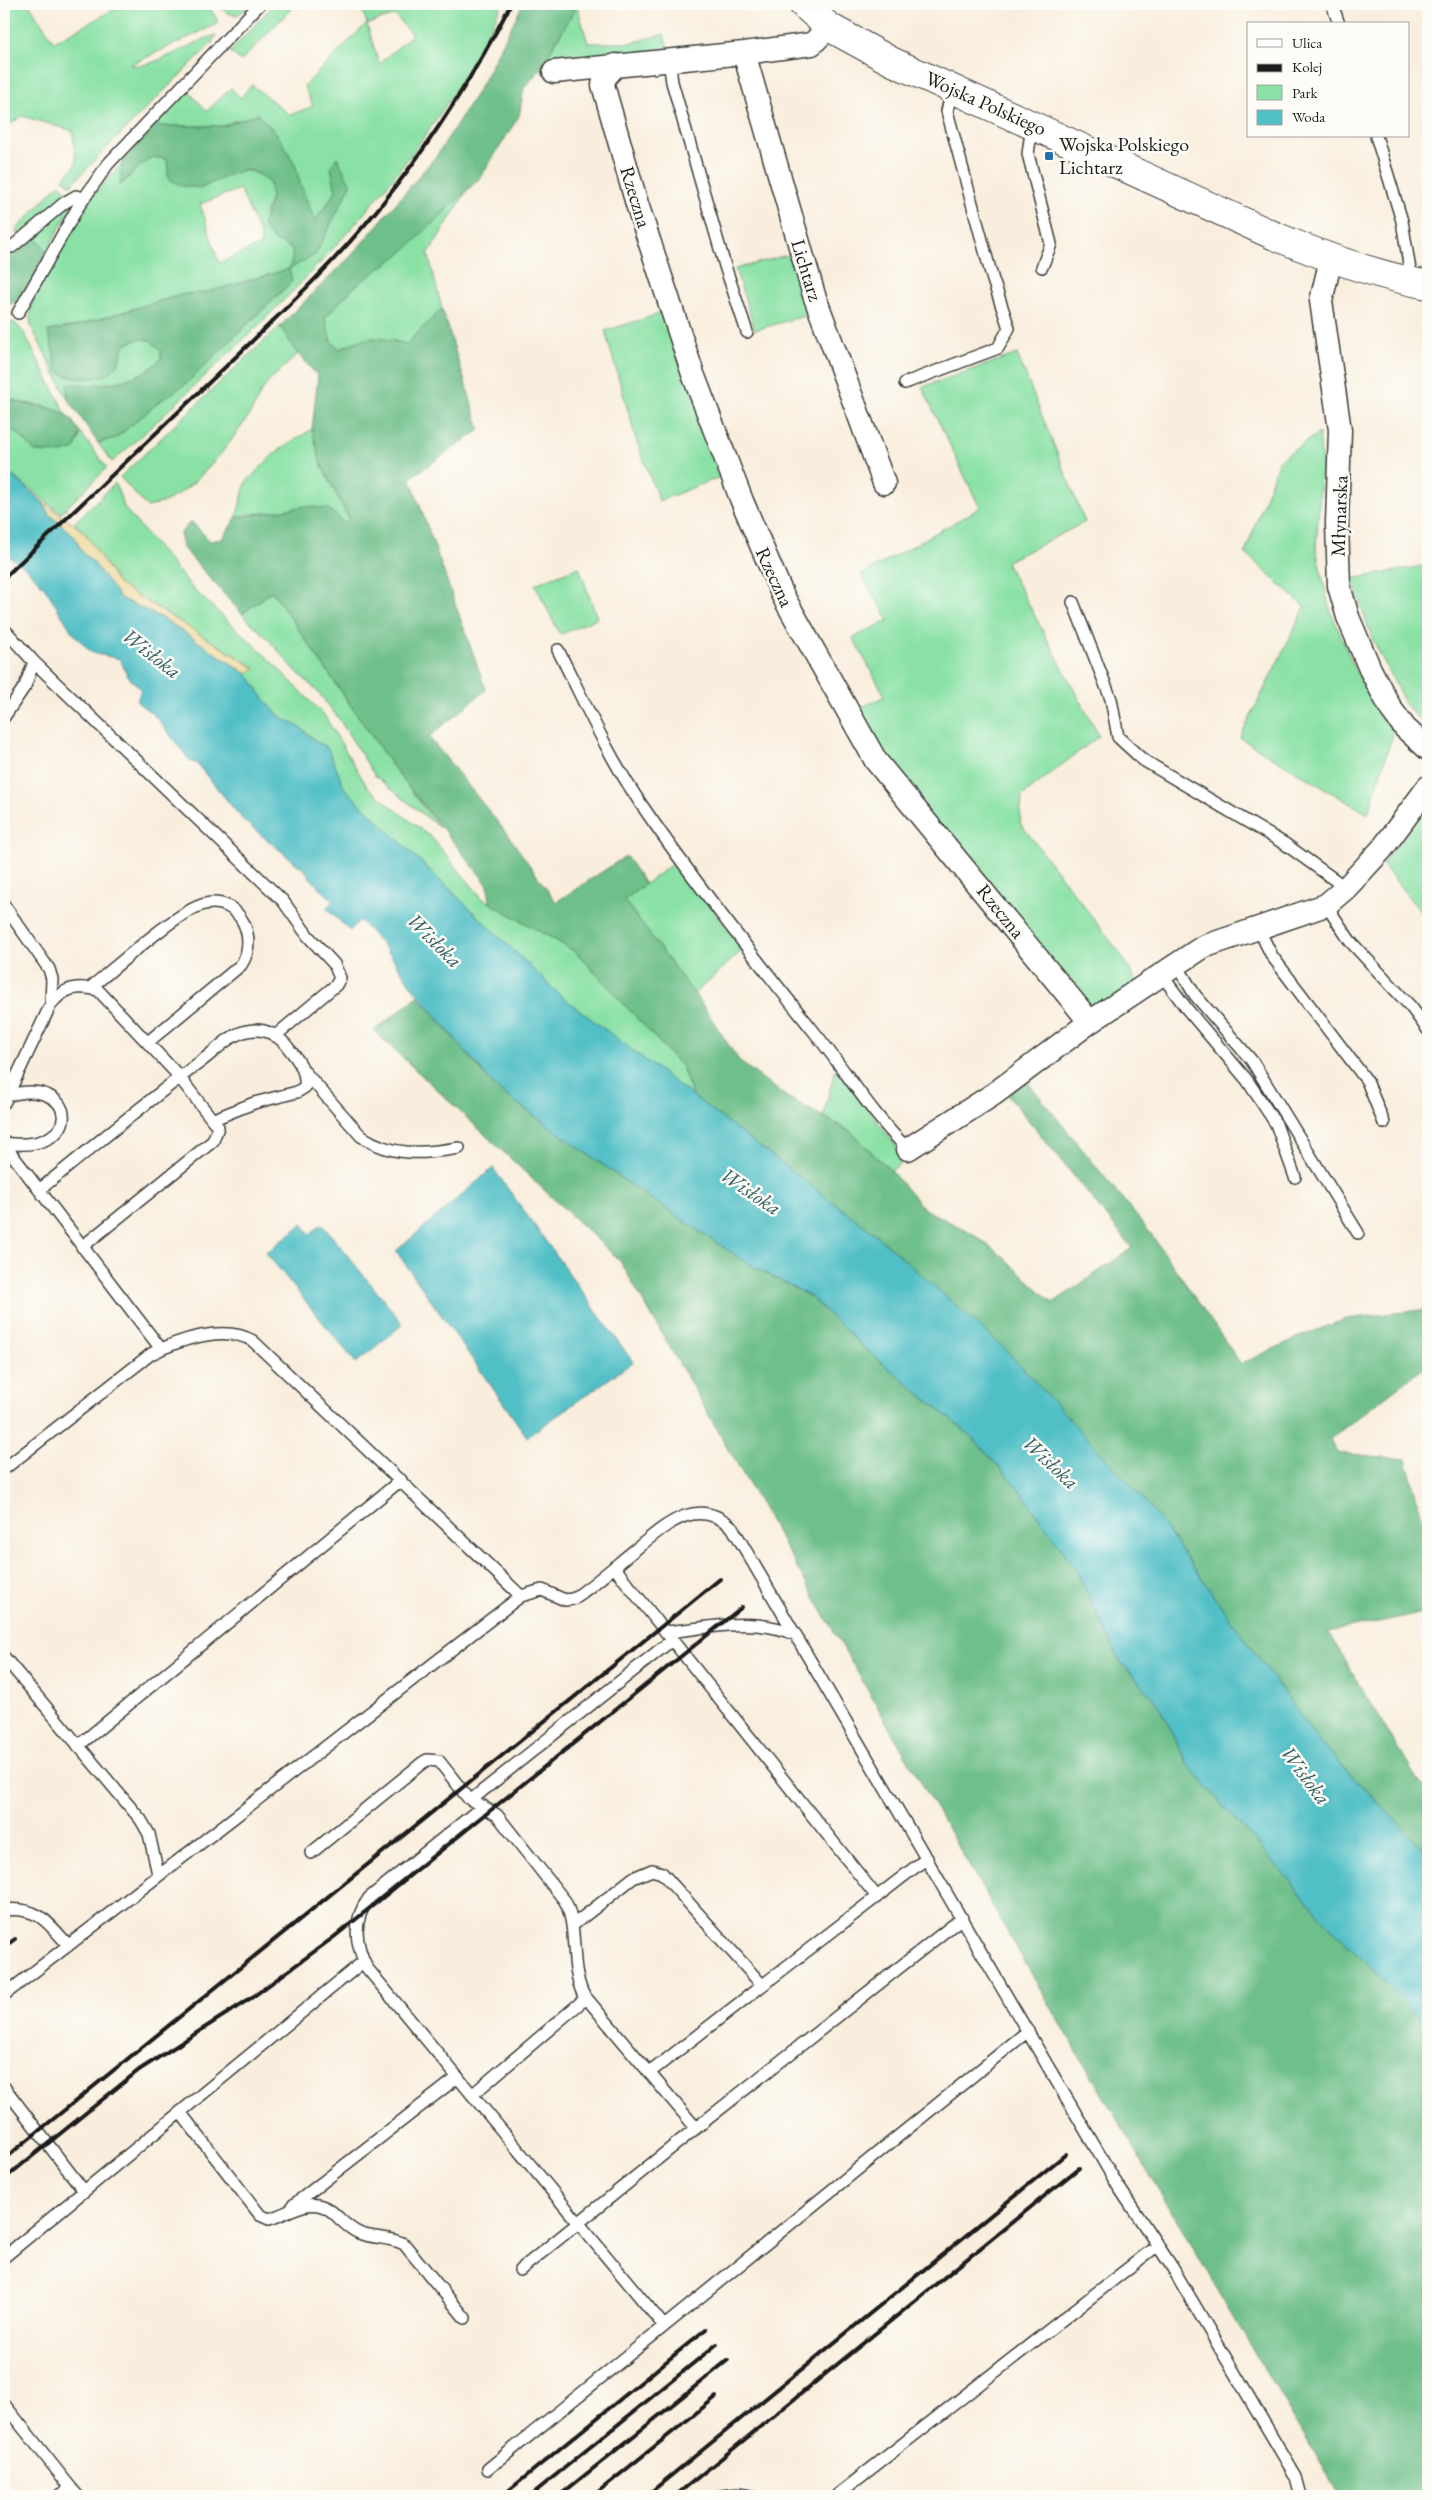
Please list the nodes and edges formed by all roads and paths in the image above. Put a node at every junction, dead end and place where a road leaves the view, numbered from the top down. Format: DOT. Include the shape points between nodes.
graph roads {
  1 [pos="260,4"];
  2 [pos="803,4"];
  3 [pos="1332,4"];
  4 [pos="1338,22"];
  5 [pos="829,27"];
  6 [pos="744,53"];
  7 [pos="669,60"];
  8 [pos="616,65"];
  9 [pos="554,72"];
  10 [pos="953,88"];
  11 [pos="1032,124"];
  12 [pos="1377,138"];
  13 [pos="84,198"];
  14 [pos="12,247"];
  15 [pos="1331,259"];
  16 [pos="1042,267"];
  17 [pos="1420,284"];
  18 [pos="18,313"];
  19 [pos="747,332"];
  20 [pos="905,382"];
  21 [pos="884,483"];
  22 [pos="1073,602"];
  23 [pos="4,629"];
  24 [pos="558,650"];
  25 [pos="34,662"];
  26 [pos="4,717"];
  27 [pos="1428,749"];
  28 [pos="1428,787"];
  29 [pos="1346,888"];
  30 [pos="4,905"];
  31 [pos="1326,905"];
  32 [pos="1259,930"];
  33 [pos="1169,969"];
  34 [pos="90,988"];
  35 [pos="51,1004"];
  36 [pos="1090,1022"];
  37 [pos="1428,1030"];
  38 [pos="275,1036"];
  39 [pos="148,1042"];
  40 [pos="303,1070"];
  41 [pos="180,1077"];
  42 [pos="5,1100"];
  43 [pos="214,1119"];
  44 [pos="1384,1124"];
  45 [pos="4,1144"];
  46 [pos="459,1148"];
  47 [pos="908,1149"];
  48 [pos="1295,1178"];
  49 [pos="39,1190"];
  50 [pos="1358,1233"];
  51 [pos="82,1247"];
  52 [pos="161,1349"];
  53 [pos="4,1469"];
  54 [pos="401,1480"];
  55 [pos="614,1567"];
  56 [pos="521,1596"];
  57 [pos="669,1636"];
  58 [pos="796,1636"];
  59 [pos="4,1657"];
  60 [pos="78,1746"];
  61 [pos="471,1800"];
  62 [pos="483,1806"];
  63 [pos="310,1853"];
  64 [pos="928,1858"];
  65 [pos="158,1874"];
  66 [pos="877,1896"];
  67 [pos="4,1910"];
  68 [pos="962,1918"];
  69 [pos="573,1925"];
  70 [pos="68,1945"];
  71 [pos="364,1960"];
  72 [pos="762,1985"];
  73 [pos="4,1995"];
  74 [pos="586,1998"];
  75 [pos="1028,2031"];
  76 [pos="649,2073"];
  77 [pos="458,2077"];
  78 [pos="4,2087"];
  79 [pos="472,2095"];
  80 [pos="180,2112"];
  81 [pos="696,2128"];
  82 [pos="84,2191"];
  83 [pos="279,2216"];
  84 [pos="578,2223"];
  85 [pos="1158,2245"];
  86 [pos="4,2257"];
  87 [pos="520,2270"];
  88 [pos="465,2318"];
  89 [pos="664,2326"];
  90 [pos="4,2404"];
  91 [pos="488,2470"];
  92 [pos="75,2492"];
  93 [pos="60,2496"];
  94 [pos="721,2496"];
  95 [pos="751,2496"];
  96 [pos="836,2496"];
  97 [pos="1301,2496"];
  1 -- 13 [label="lane" via="120,148"];
  2 -- 5 [label="street, Wojska Polskiego"];
  3 -- 4 [label="lane"];
  5 -- 6 [label="street" via="812,44"];
  5 -- 10 [label="street, Wojska Polskiego" via="891,61"];
  6 -- 7 [label="street"];
  6 -- 21 [label="street, Lichtarz" via="814,295"];
  7 -- 8 [label="street"];
  7 -- 19 [label="lane" via="672,82"];
  8 -- 9 [label="street"];
  8 -- 36 [label="street, Rzeczna" via="605,77 603,85 640,212 708,416 782,596 876,761"];
  10 -- 11 [label="street, Wojska Polskiego"];
  10 -- 20 [label="lane" via="947,111 1009,328 998,348"];
  11 -- 15 [label="street, Wojska Polskiego"];
  11 -- 16 [label="lane" via="1028,154 1052,244"];
  12 -- 17 [label="lane"];
  13 -- 14 [label="lane" via="76,196 64,203"];
  13 -- 18 [label="lane"];
  15 -- 17 [label="street, Wojska Polskiego"];
  15 -- 27 [label="street, Młynarska" via="1321,301 1340,430 1336,524 1339,586 1348,617 1390,709"];
  22 -- 29 [label="lane" via="1111,699 1118,737 1143,760 1285,844"];
  23 -- 25 [label="lane"];
  24 -- 47 [label="lane" via="640,803 741,941 841,1065 889,1131"];
  25 -- 26 [label="lane" via="25,686"];
  25 -- 38 [label="lane" via="283,901 308,936 334,964 340,978 336,985"];
  28 -- 29 [label="street" via="1382,849"];
  29 -- 31 [label="street"];
  30 -- 35 [label="lane" via="49,969"];
  31 -- 32 [label="street"];
  31 -- 37 [label="lane" via="1350,941"];
  32 -- 33 [label="street" via="1203,947"];
  32 -- 44 [label="lane" via="1272,956 1367,1081"];
  33 -- 36 [label="street"];
  33 -- 48 [label="lane" via="1187,1009 1252,1087 1276,1124"];
  33 -- 50 [label="lane" via="1252,1061"];
  34 -- 35 [label="lane" via="73,987 59,994"];
  34 -- 39 [label="lane" via="106,996"];
  34 -- 39 [label="lane" via="194,907 218,903 236,912 248,934 248,956 241,966"];
  35 -- 42 [label="lane"];
  36 -- 47 [label="street" via="994,1094"];
  38 -- 40 [label="lane" via="287,1046"];
  38 -- 41 [label="lane" via="263,1030 236,1035"];
  39 -- 41 [label="lane"];
  40 -- 43 [label="lane" via="304,1087 297,1092 254,1103"];
  40 -- 46 [label="lane" via="361,1136 371,1143 416,1154"];
  41 -- 43 [label="lane"];
  41 -- 49 [label="lane"];
  42 -- 45 [label="lane" via="40,1092 51,1096 64,1117 61,1128 51,1137 20,1146"];
  43 -- 51 [label="lane" via="218,1127 213,1141"];
  45 -- 49 [label="lane"];
  49 -- 51 [label="lane"];
  51 -- 52 [label="lane"];
  52 -- 53 [label="lane"];
  52 -- 54 [label="lane" via="216,1335 247,1338"];
  54 -- 56 [label="lane"];
  54 -- 60 [label="lane"];
  55 -- 56 [label="lane" via="573,1599 565,1600 542,1590"];
  55 -- 57 [label="lane"];
  55 -- 58 [label="lane" via="669,1522 691,1514 712,1514 732,1527"];
  56 -- 65 [label="lane"];
  57 -- 58 [label="lane" via="765,1625"];
  57 -- 61 [label="lane"];
  57 -- 66 [label="lane"];
  58 -- 64 [label="lane"];
  59 -- 60 [label="lane"];
  60 -- 65 [label="lane" via="141,1820 149,1834"];
  61 -- 62 [label="lane"];
  61 -- 63 [label="lane" via="443,1764 434,1759 427,1760"];
  62 -- 69 [label="lane" via="497,1815 565,1901"];
  62 -- 71 [label="lane" via="369,1898 361,1909 356,1935"];
  64 -- 66 [label="lane"];
  64 -- 68 [label="lane"];
  65 -- 70 [label="lane"];
  66 -- 72 [label="lane"];
  67 -- 70 [label="lane" via="17,1908 33,1912 47,1921"];
  68 -- 75 [label="lane"];
  68 -- 81 [label="lane"];
  69 -- 72 [label="lane" via="643,1872 662,1873"];
  69 -- 74 [label="lane" via="576,1974"];
  70 -- 73 [label="lane"];
  71 -- 77 [label="lane"];
  71 -- 80 [label="lane"];
  72 -- 76 [label="lane"];
  74 -- 76 [label="lane"];
  74 -- 79 [label="lane"];
  75 -- 85 [label="lane" via="1118,2186"];
  75 -- 89 [label="lane"];
  76 -- 81 [label="lane"];
  77 -- 79 [label="lane"];
  77 -- 83 [label="lane"];
  78 -- 82 [label="lane"];
  79 -- 84 [label="lane"];
  80 -- 82 [label="lane"];
  80 -- 83 [label="lane" via="260,2215 269,2219"];
  81 -- 84 [label="lane"];
  82 -- 86 [label="lane"];
  83 -- 88 [label="lane" via="306,2204 320,2205 359,2233 391,2238 404,2244"];
  84 -- 87 [label="lane"];
  84 -- 89 [label="lane"];
  85 -- 96 [label="lane"];
  85 -- 97 [label="lane" via="1296,2477"];
  89 -- 91 [label="lane"];
  90 -- 92 [label="lane"];
  92 -- 93 [label="lane"];
  94 -- 95 [label="lane"];
}
